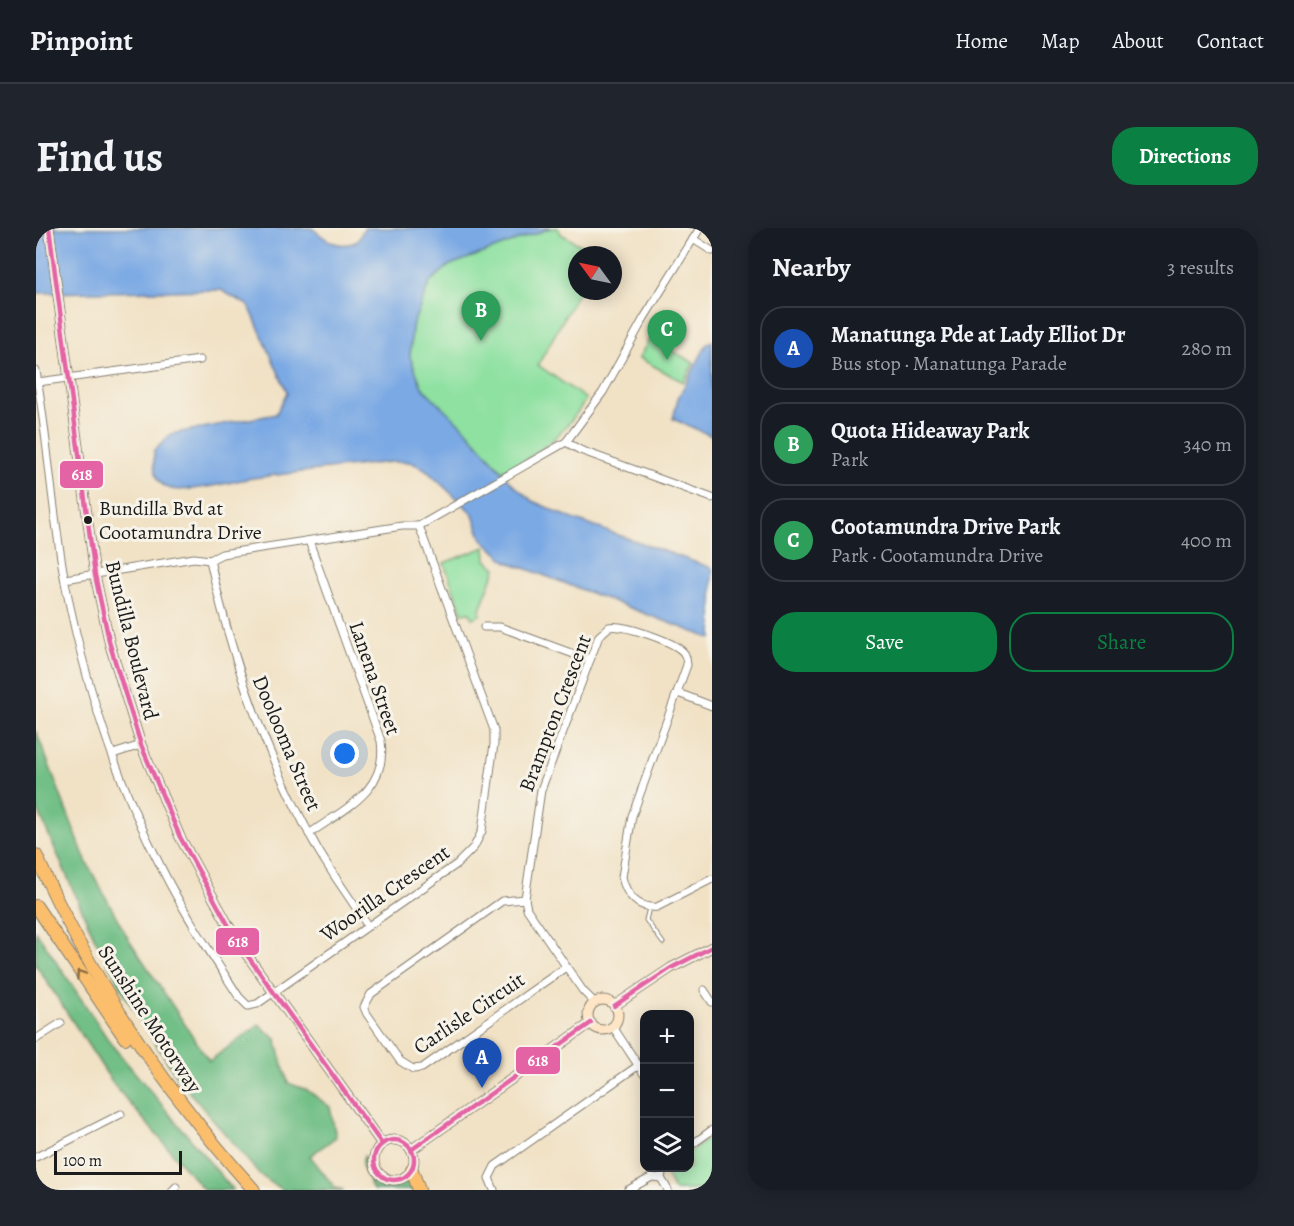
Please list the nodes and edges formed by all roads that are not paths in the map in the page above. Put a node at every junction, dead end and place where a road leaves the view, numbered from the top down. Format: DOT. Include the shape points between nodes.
graph roads {
  1 [pos="49,228"];
  2 [pos="700,228"];
  3 [pos="693,240"];
  4 [pos="712,251"];
  5 [pos="200,360"];
  6 [pos="36,370"];
  7 [pos="69,379"];
  8 [pos="38,382"];
  9 [pos="566,442"];
  10 [pos="712,498"];
  11 [pos="419,526"];
  12 [pos="309,541"];
  13 [pos="210,560"];
  14 [pos="95,575"];
  15 [pos="65,579"];
  16 [pos="484,627"];
  17 [pos="590,660"];
  18 [pos="678,693"];
  19 [pos="712,706"];
  20 [pos="141,745"];
  21 [pos="113,754"];
  22 [pos="309,834"];
  23 [pos="36,855"];
  24 [pos="712,879"];
  25 [pos="525,899"];
  26 [pos="36,906"];
  27 [pos="649,908"];
  28 [pos="367,925"];
  29 [pos="663,943"];
  30 [pos="712,947"];
  31 [pos="566,967"];
  32 [pos="704,990"];
  33 [pos="273,992"];
  34 [pos="712,1002"];
  35 [pos="595,1003"];
  36 [pos="614,1006"];
  37 [pos="61,1023"];
  38 [pos="591,1023"];
  39 [pos="613,1027"];
  40 [pos="36,1039"];
  41 [pos="142,1050"];
  42 [pos="639,1065"];
  43 [pos="121,1114"];
  44 [pos="712,1130"];
  45 [pos="694,1141"];
  46 [pos="382,1144"];
  47 [pos="411,1150"];
  48 [pos="36,1157"];
  49 [pos="412,1170"];
  50 [pos="662,1172"];
  51 [pos="661,1178"];
  52 [pos="254,1190"];
  53 [pos="419,1190"];
  54 [pos="494,1190"];
  55 [pos="628,1190"];
  56 [pos="668,1190"];
  1 -- 7 [label="street, Bundilla Boulevard"];
  2 -- 3 [label="street"];
  3 -- 4 [label="street"];
  3 -- 9 [label="street" via="603,392"];
  5 -- 7 [label="street"];
  6 -- 8 [label="street"];
  7 -- 8 [label="street"];
  7 -- 14 [label="street, Bundilla Boulevard"];
  8 -- 15 [label="street"];
  9 -- 10 [label="street"];
  9 -- 11 [label="street"];
  11 -- 12 [label="street"];
  11 -- 28 [label="street, Woorilla Crescent" via="491,718 494,744 482,831 474,847 457,864"];
  12 -- 13 [label="street" via="222,554"];
  12 -- 22 [label="street, Lanena Street" via="383,756 380,773 371,788"];
  13 -- 14 [label="street" via="194,558"];
  13 -- 22 [label="street, Doolooma Street" via="241,681"];
  14 -- 15 [label="street"];
  14 -- 20 [label="street, Bundilla Boulevard" via="110,645"];
  15 -- 21 [label="street" via="92,693"];
  16 -- 17 [label="street" via="500,627"];
  17 -- 18 [label="street, Brampton Crescent" via="604,630 617,625 677,647 686,656 687,665"];
  17 -- 25 [label="street, Brampton Crescent" via="538,802"];
  18 -- 19 [label="street"];
  18 -- 27 [label="street, Brampton Crescent" via="629,827 622,877 634,900"];
  20 -- 21 [label="street"];
  20 -- 33 [label="street, Bundilla Boulevard" via="180,837 210,895"];
  21 -- 33 [label="street" via="161,868 239,997 250,1007"];
  22 -- 28 [label="street, Doolooma Street"];
  23 -- 41 [label="highway, Sunshine Motorway" via="89,965"];
  24 -- 27 [label="street"];
  25 -- 31 [label="street" via="527,909"];
  25 -- 31 [label="street, Carlisle Circuit" via="502,901 371,994 364,1007 367,1014 400,1061 413,1069 422,1068"];
  41 -- 26 [label="highway, one-way" via="131,1046 109,1017"];
  27 -- 29 [label="lane" via="646,920"];
  28 -- 33 [label="street, Woorilla Crescent"];
  30 -- 36 [label="street" via="671,968"];
  31 -- 35 [label="street"];
  32 -- 34 [label="street"];
  33 -- 46 [label="street, Bundilla Boulevard"];
  35 -- 36 [label="street" via="606,1001"];
  35 -- 38 [label="street" via="589,1014"];
  36 -- 39 [label="street" via="618,1019"];
  37 -- 40 [label="street"];
  38 -- 39 [label="street" via="603,1030"];
  38 -- 47 [label="street"];
  39 -- 42 [label="street"];
  41 -- 52 [label="highway, Sunshine Motorway" via="181,1104"];
  42 -- 54 [label="street" via="495,1166 489,1178"];
  43 -- 48 [label="street"];
  44 -- 45 [label="street"];
  46 -- 47 [label="street" via="395,1140"];
  46 -- 49 [label="street" via="374,1164 382,1177 395,1180"];
  47 -- 49 [label="street"];
  49 -- 53 [label="highway"];
  50 -- 51 [label="street"];
  51 -- 55 [label="street" via="646,1179"];
  51 -- 56 [label="street"];
}
